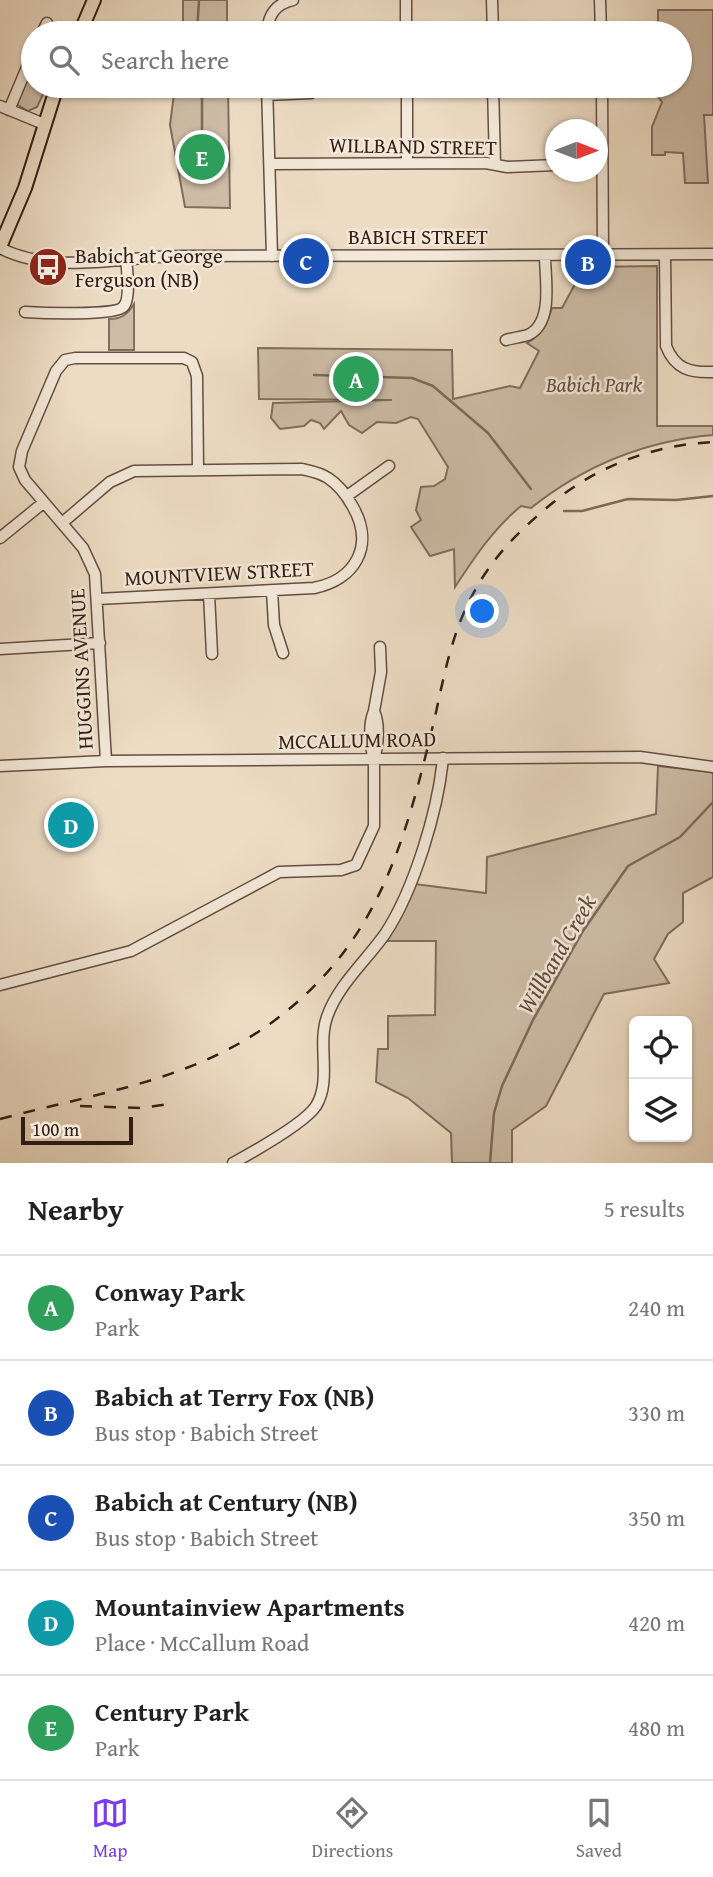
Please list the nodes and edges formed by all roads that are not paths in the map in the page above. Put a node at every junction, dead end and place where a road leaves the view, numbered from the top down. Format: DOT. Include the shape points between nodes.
graph roads {
  1 [pos="94,0"];
  2 [pos="293,0"];
  3 [pos="406,0"];
  4 [pos="492,0"];
  5 [pos="600,0"];
  6 [pos="85,21"];
  7 [pos="269,21"];
  8 [pos="406,21"];
  9 [pos="493,21"];
  10 [pos="601,21"];
  11 [pos="21,76"];
  12 [pos="53,98"];
  13 [pos="267,98"];
  14 [pos="407,98"];
  15 [pos="494,98"];
  16 [pos="602,98"];
  17 [pos="4,108"];
  18 [pos="601,119"];
  19 [pos="44,124"];
  20 [pos="407,163"];
  21 [pos="270,164"];
  22 [pos="495,164"];
  23 [pos="545,165"];
  24 [pos="601,182"];
  25 [pos="0,247"];
  26 [pos="713,254"];
  27 [pos="603,255"];
  28 [pos="665,255"];
  29 [pos="272,256"];
  30 [pos="545,256"];
  31 [pos="126,258"];
  32 [pos="25,312"];
  33 [pos="506,340"];
  34 [pos="713,372"];
  35 [pos="389,466"];
  36 [pos="198,470"];
  37 [pos="346,496"];
  38 [pos="43,503"];
  39 [pos="62,523"];
  40 [pos="0,538"];
  41 [pos="272,591"];
  42 [pos="209,594"];
  43 [pos="97,599"];
  44 [pos="100,643"];
  45 [pos="380,647"];
  46 [pos="0,649"];
  47 [pos="283,653"];
  48 [pos="212,654"];
  49 [pos="443,758"];
  50 [pos="374,760"];
  51 [pos="106,761"];
  52 [pos="0,766"];
  53 [pos="713,767"];
  54 [pos="0,985"];
  55 [pos="233,1163"];
  1 -- 6 [label="main road"];
  2 -- 7 [label="street" via="273,11"];
  3 -- 8 [label="street"];
  4 -- 9 [label="street"];
  5 -- 10 [label="street"];
  11 -- 17 [label="street"];
  12 -- 19 [label="main road"];
  13 -- 21 [label="street"];
  14 -- 20 [label="street"];
  15 -- 22 [label="street"];
  16 -- 18 [label="street"];
  17 -- 19 [label="street"];
  19 -- 25 [label="main road" via="25,188"];
  20 -- 21 [label="street, WILLBAND STREET"];
  20 -- 22 [label="street, WILLBAND STREET"];
  21 -- 29 [label="street"];
  22 -- 23 [label="street, WILLBAND STREET"];
  24 -- 27 [label="street"];
  25 -- 31 [label="street, BABICH STREET" via="13,255 57,263"];
  26 -- 28 [label="street, BABICH STREET"];
  27 -- 28 [label="street, BABICH STREET"];
  27 -- 30 [label="street, BABICH STREET"];
  28 -- 34 [label="street" via="670,357 687,370"];
  29 -- 30 [label="street, BABICH STREET"];
  29 -- 31 [label="street, BABICH STREET"];
  30 -- 33 [label="street" via="542,318 529,334"];
  31 -- 32 [label="street" via="128,295 120,309"];
  35 -- 37 [label="street"];
  36 -- 37 [label="street" via="302,469 328,478"];
  36 -- 38 [label="street, HUGGINS AVENUE" via="197,376 192,362 176,358 65,360 56,371 20,459 25,480"];
  36 -- 39 [label="street" via="121,475"];
  37 -- 41 [label="street, MOUNTVIEW STREET" via="362,529 362,544 351,570 314,589"];
  38 -- 39 [label="street, HUGGINS AVENUE"];
  38 -- 40 [label="street"];
  39 -- 43 [label="street, HUGGINS AVENUE" via="90,560"];
  41 -- 42 [label="street, MOUNTVIEW STREET"];
  41 -- 47 [label="street" via="274,625"];
  42 -- 43 [label="street, MOUNTVIEW STREET"];
  42 -- 48 [label="street"];
  43 -- 44 [label="street, HUGGINS AVENUE"];
  44 -- 46 [label="street"];
  44 -- 51 [label="street, HUGGINS AVENUE"];
  45 -- 50 [label="street"];
  49 -- 50 [label="street, MCCALLUM ROAD"];
  49 -- 53 [label="street, MCCALLUM ROAD" via="640,757"];
  49 -- 55 [label="street" via="410,884 385,934 328,1014 322,1041 323,1084 315,1107"];
  50 -- 51 [label="street, MCCALLUM ROAD"];
  50 -- 54 [label="street" via="373,826 356,865 341,870 279,872 136,949"];
  51 -- 52 [label="street, MCCALLUM ROAD"];
}
